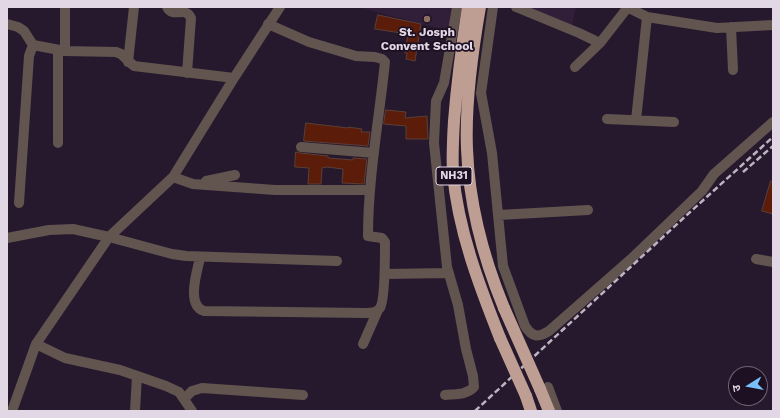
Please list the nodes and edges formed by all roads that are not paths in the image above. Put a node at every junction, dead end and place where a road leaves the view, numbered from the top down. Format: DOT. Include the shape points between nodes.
graph roads {
  1 [pos="66,7"];
  2 [pos="134,7"];
  3 [pos="167,7"];
  4 [pos="280,7"];
  5 [pos="457,7"];
  6 [pos="468,7"];
  7 [pos="480,7"];
  8 [pos="493,7"];
  9 [pos="516,7"];
  10 [pos="627,7"];
  11 [pos="647,17"];
  12 [pos="7,24"];
  13 [pos="268,24"];
  14 [pos="773,26"];
  15 [pos="731,28"];
  16 [pos="600,44"];
  17 [pos="34,45"];
  18 [pos="62,50"];
  19 [pos="128,62"];
  20 [pos="575,67"];
  21 [pos="733,70"];
  22 [pos="187,73"];
  23 [pos="234,78"];
  24 [pos="607,119"];
  25 [pos="636,120"];
  26 [pos="674,122"];
  27 [pos="773,122"];
  28 [pos="58,143"];
  29 [pos="301,147"];
  30 [pos="374,153"];
  31 [pos="235,175"];
  32 [pos="173,177"];
  33 [pos="193,184"];
  34 [pos="370,190"];
  35 [pos="19,203"];
  36 [pos="588,210"];
  37 [pos="499,215"];
  38 [pos="109,237"];
  39 [pos="7,238"];
  40 [pos="200,258"];
  41 [pos="756,259"];
  42 [pos="338,261"];
  43 [pos="773,262"];
  44 [pos="448,273"];
  45 [pos="385,274"];
  46 [pos="378,310"];
  47 [pos="36,344"];
  48 [pos="363,344"];
  49 [pos="137,376"];
  50 [pos="544,388"];
  51 [pos="303,395"];
  52 [pos="445,395"];
  53 [pos="184,399"];
  54 [pos="12,411"];
  55 [pos="135,411"];
  56 [pos="192,411"];
  57 [pos="531,411"];
  58 [pos="549,411"];
  59 [pos="557,411"];
  1 -- 18 [label="street"];
  2 -- 19 [label="street"];
  3 -- 22 [label="street" via="172,12 186,12 191,18"];
  4 -- 13 [label="street"];
  5 -- 44 [label="street" via="444,83 436,101 434,143"];
  6 -- 57 [label="highway, NH31, bridge" via="456,94 453,146 460,212 480,287"];
  7 -- 50 [label="highway, NH31, bridge" via="470,77 467,149 476,222 484,257 504,308"];
  8 -- 37 [label="street" via="481,93 492,153"];
  9 -- 16 [label="street" via="579,32"];
  10 -- 11 [label="street"];
  10 -- 16 [label="street"];
  11 -- 15 [label="street"];
  11 -- 25 [label="street"];
  12 -- 17 [label="street" via="24,31"];
  13 -- 23 [label="street"];
  13 -- 30 [label="street" via="309,42 356,56 375,57 385,62"];
  14 -- 15 [label="street"];
  15 -- 21 [label="street"];
  16 -- 20 [label="street"];
  17 -- 18 [label="street"];
  17 -- 35 [label="street" via="29,56"];
  18 -- 19 [label="street" via="116,52"];
  18 -- 28 [label="street"];
  19 -- 22 [label="street" via="134,66"];
  22 -- 23 [label="street"];
  23 -- 32 [label="street"];
  24 -- 25 [label="street"];
  25 -- 26 [label="street"];
  27 -- 37 [label="street" via="714,174 702,192 631,259 544,334 533,335 525,326 503,266"];
  29 -- 30 [label="street"];
  30 -- 34 [label="street"];
  31 -- 33 [label="street"];
  32 -- 33 [label="street"];
  32 -- 38 [label="street"];
  33 -- 34 [label="street" via="275,190"];
  34 -- 45 [label="street" via="368,236 382,238 385,242"];
  36 -- 37 [label="street"];
  38 -- 39 [label="street" via="63,229"];
  38 -- 40 [label="street" via="172,254"];
  38 -- 47 [label="street"];
  40 -- 42 [label="street"];
  40 -- 46 [label="street" via="194,294 196,305 204,311 366,313"];
  41 -- 43 [label="street"];
  44 -- 45 [label="street"];
  44 -- 52 [label="street" via="458,304 474,387 466,393"];
  45 -- 46 [label="street" via="381,306"];
  46 -- 48 [label="street"];
  47 -- 49 [label="street" via="65,358"];
  47 -- 54 [label="street"];
  49 -- 53 [label="street" via="173,389"];
  49 -- 55 [label="street"];
  50 -- 58 [label="highway, NH31"];
  50 -- 59 [label="street"];
  51 -- 53 [label="street" via="202,388 192,391"];
  53 -- 56 [label="street"];
}
